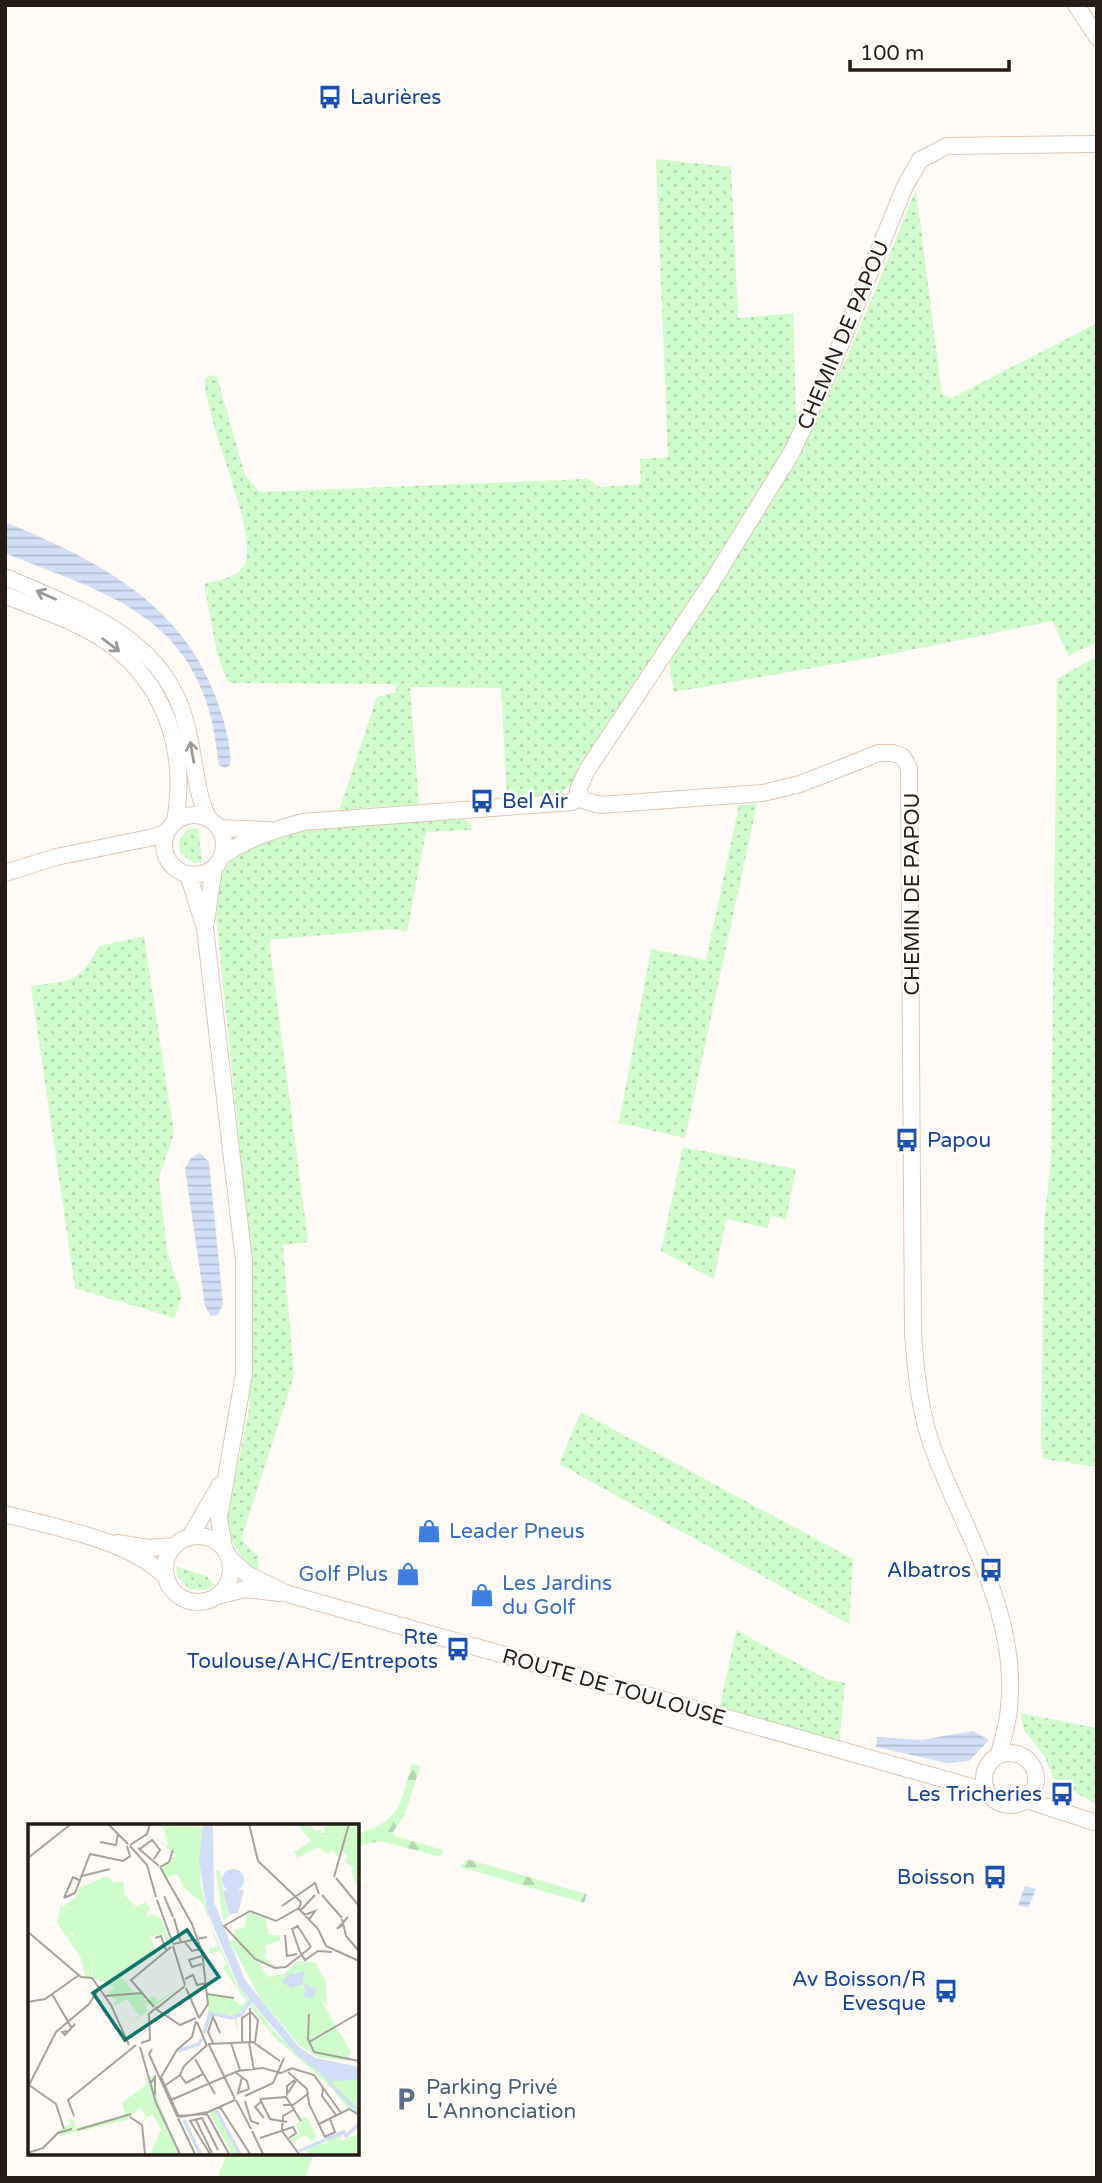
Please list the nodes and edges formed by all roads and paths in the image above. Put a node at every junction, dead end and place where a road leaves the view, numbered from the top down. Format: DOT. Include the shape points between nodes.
graph roads {
  1 [pos="1076,5"];
  2 [pos="1097,37"];
  3 [pos="1097,144"];
  4 [pos="5,577"];
  5 [pos="5,595"];
  6 [pos="580,796"];
  7 [pos="213,823"];
  8 [pos="171,826"];
  9 [pos="275,830"];
  10 [pos="142,840"];
  11 [pos="164,851"];
  12 [pos="218,862"];
  13 [pos="5,873"];
  14 [pos="188,874"];
  15 [pos="205,928"];
  16 [pos="224,1476"];
  17 [pos="5,1514"];
  18 [pos="190,1537"];
  19 [pos="111,1543"];
  20 [pos="174,1546"];
  21 [pos="227,1553"];
  22 [pos="166,1577"];
  23 [pos="288,1594"];
  24 [pos="217,1596"];
  25 [pos="1009,1709"];
  26 [pos="1019,1754"];
  27 [pos="999,1755"];
  28 [pos="985,1770"];
  29 [pos="940,1777"];
  30 [pos="1037,1779"];
  31 [pos="986,1791"];
  32 [pos="1026,1800"];
  33 [pos="1066,1811"];
  34 [pos="1097,1823"];
  1 -- 2 [label="main road"];
  3 -- 6 [label="main road, CHEMIN DE PAPOU" via="963,144 928,153 920,160 792,452 587,770 579,785"];
  7 -- 4 [label="main road, one-way" via="198,797 186,722 160,669 109,625"];
  5 -- 8 [label="main road, one-way" via="101,638 148,680 171,723 177,757 180,794"];
  6 -- 9 [label="main road" via="560,804 303,822"];
  6 -- 25 [label="main road, CHEMIN DE PAPOU" via="600,805 763,793 885,752 903,757 909,768 912,1303 918,1384 935,1453 997,1603 1007,1648"];
  7 -- 8 [label="main road" via="195,814"];
  7 -- 9 [label="main road"];
  7 -- 12 [label="main road" via="224,842"];
  8 -- 10 [label="main road"];
  8 -- 11 [label="main road"];
  9 -- 12 [label="main road" via="236,846"];
  10 -- 11 [label="main road"];
  10 -- 13 [label="main road" via="56,857"];
  11 -- 14 [label="main road" via="170,864"];
  12 -- 14 [label="main road" via="202,874"];
  12 -- 15 [label="main road"];
  14 -- 15 [label="main road"];
  15 -- 16 [label="main road" via="246,1299 244,1374"];
  16 -- 18 [label="main road"];
  16 -- 21 [label="main road" via="219,1518"];
  17 -- 19 [label="main road"];
  18 -- 20 [label="main road"];
  18 -- 21 [label="main road" via="209,1537"];
  19 -- 20 [label="main road"];
  19 -- 22 [label="main road"];
  20 -- 22 [label="main road" via="167,1557"];
  21 -- 23 [label="main road, ROUTE DE TOULOUSE" via="247,1574"];
  21 -- 24 [label="main road" via="229,1579"];
  22 -- 24 [label="main road" via="184,1599 197,1602"];
  23 -- 24 [label="main road, ROUTE DE TOULOUSE" via="245,1589"];
  23 -- 29 [label="main road, ROUTE DE TOULOUSE"];
  25 -- 26 [label="main road, CHEMIN DE PAPOU"];
  25 -- 27 [label="main road, CHEMIN DE PAPOU"];
  26 -- 27 [label="main road"];
  26 -- 30 [label="main road" via="1034,1768"];
  27 -- 28 [label="main road"];
  28 -- 29 [label="main road, ROUTE DE TOULOUSE"];
  28 -- 31 [label="main road"];
  29 -- 31 [label="main road, ROUTE DE TOULOUSE"];
  30 -- 32 [label="main road"];
  30 -- 33 [label="main road"];
  31 -- 32 [label="main road" via="1002,1805"];
  32 -- 33 [label="main road"];
  33 -- 34 [label="main road"];
}
